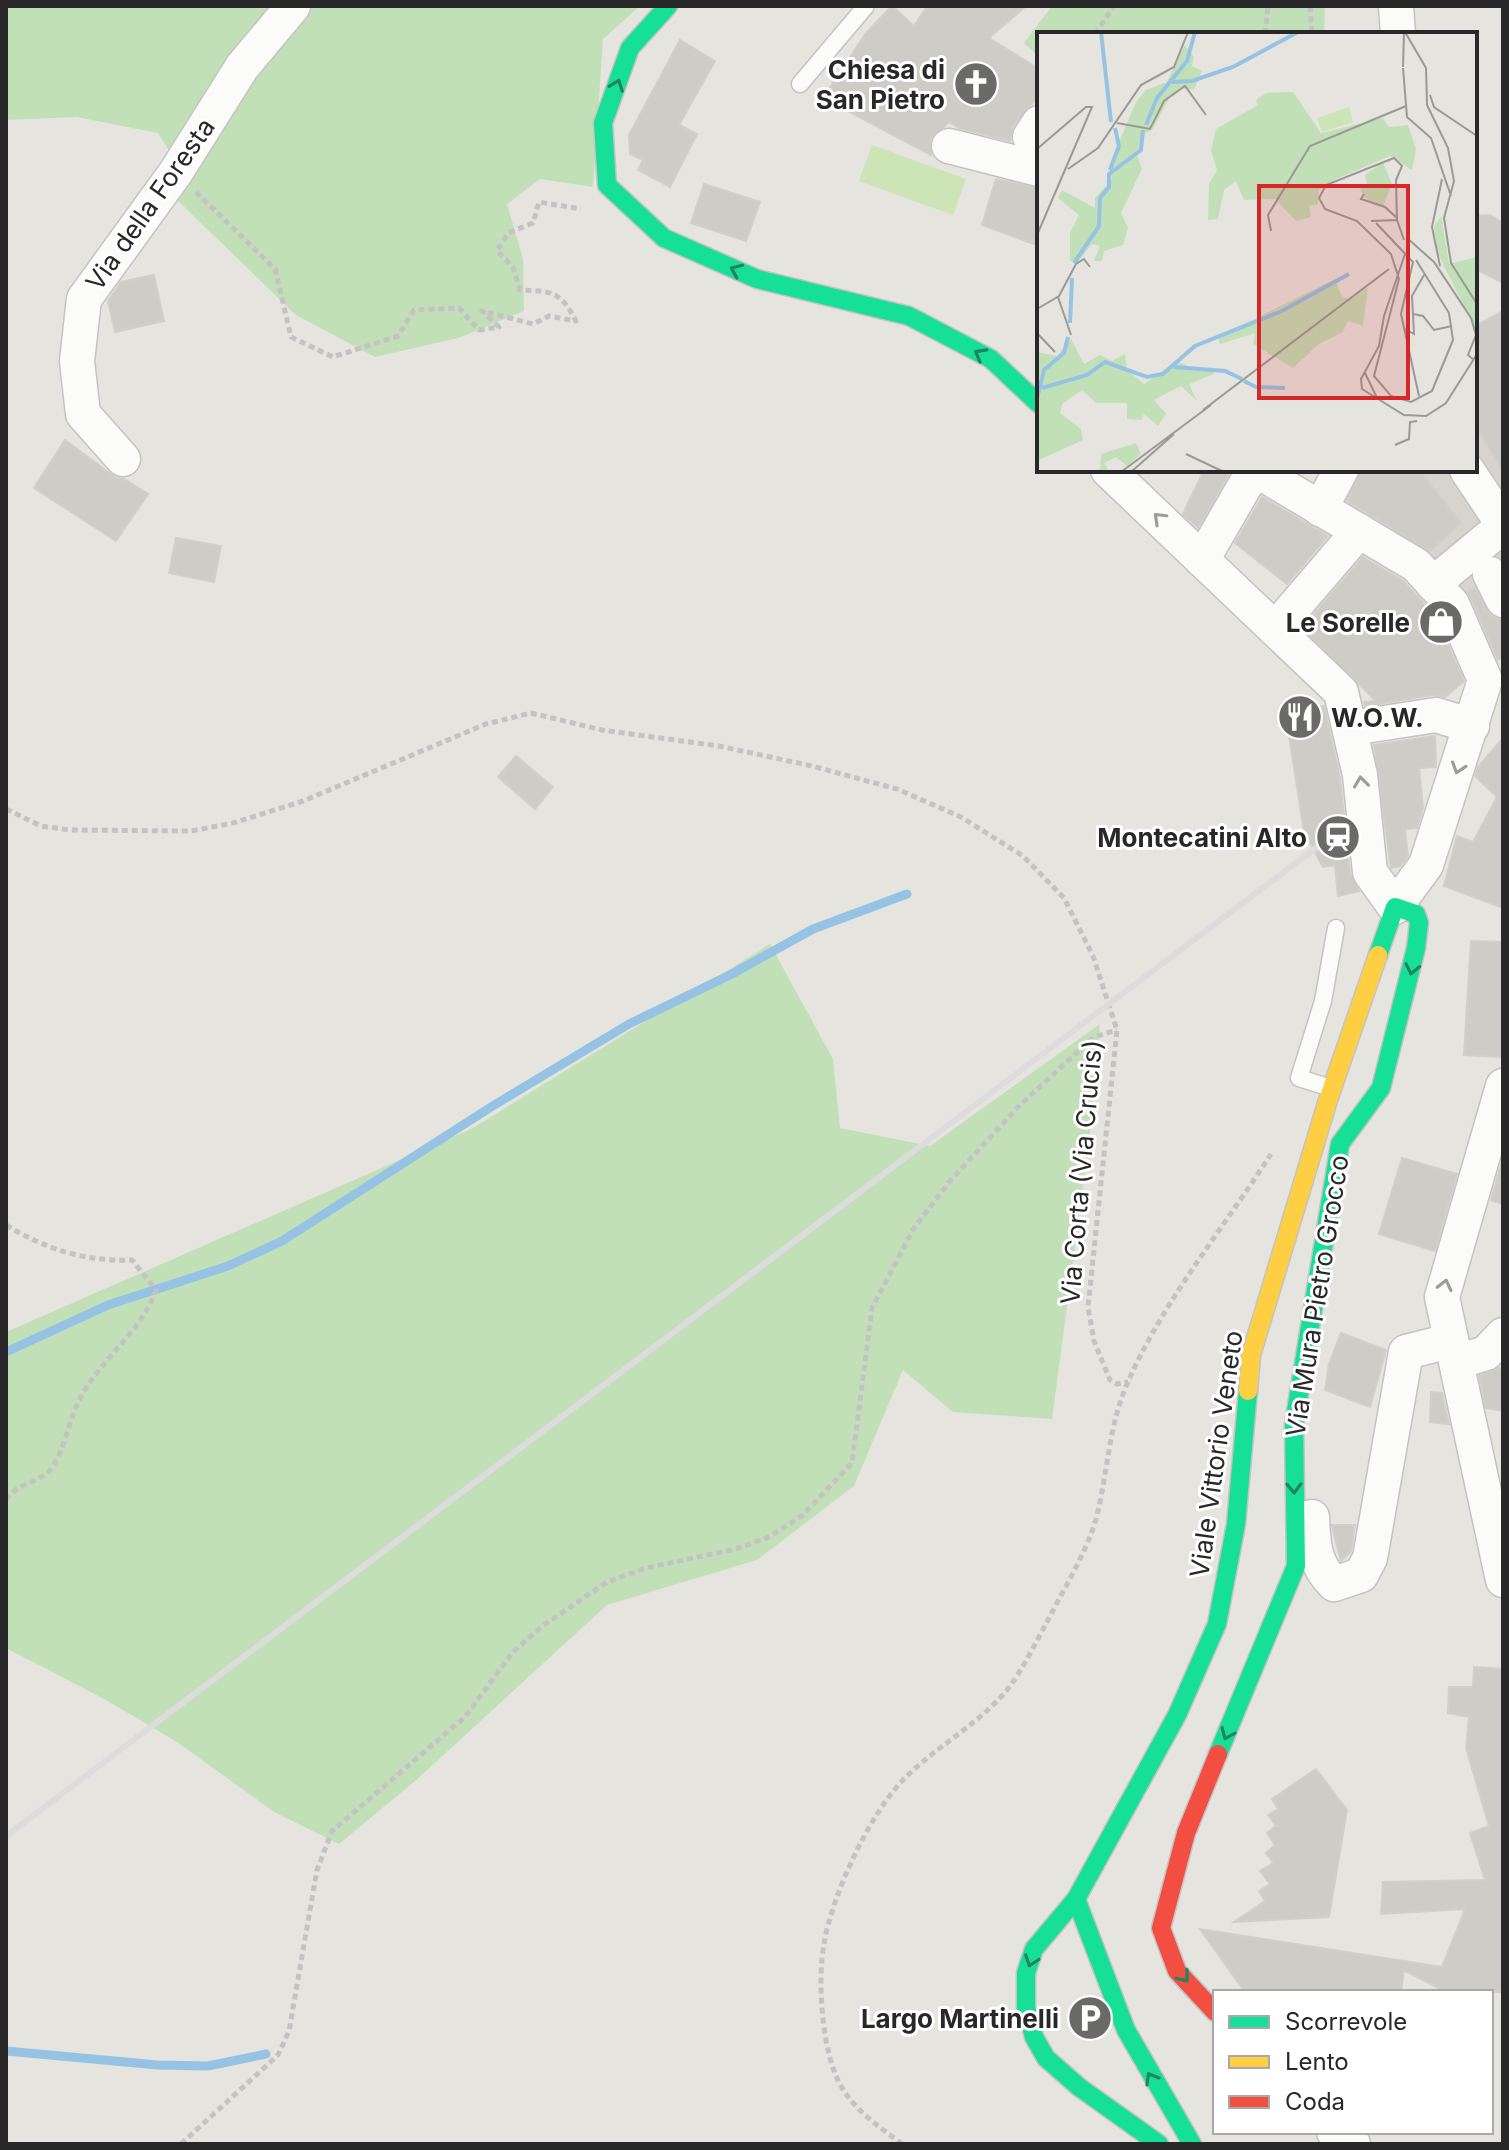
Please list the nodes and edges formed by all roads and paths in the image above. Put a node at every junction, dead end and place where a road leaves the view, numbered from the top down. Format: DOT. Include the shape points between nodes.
graph roads {
  1 [pos="293,6"];
  2 [pos="668,6"];
  3 [pos="866,6"];
  4 [pos="1114,6"];
  5 [pos="1268,6"];
  6 [pos="1310,6"];
  7 [pos="1396,6"];
  8 [pos="1096,32"];
  9 [pos="1265,32"];
  10 [pos="1312,32"];
  11 [pos="1398,32"];
  12 [pos="800,84"];
  13 [pos="1037,126"];
  14 [pos="1037,141"];
  15 [pos="949,146"];
  16 [pos="1037,168"];
  17 [pos="176,172"];
  18 [pos="586,210"];
  19 [pos="1037,402"];
  20 [pos="123,459"];
  21 [pos="1110,472"];
  22 [pos="1254,472"];
  23 [pos="1258,472"];
  24 [pos="1340,472"];
  25 [pos="1468,472"];
  26 [pos="1320,509"];
  27 [pos="1502,522"];
  28 [pos="1359,531"];
  29 [pos="1202,560"];
  30 [pos="1433,584"];
  31 [pos="1275,629"];
  32 [pos="1492,699"];
  33 [pos="1472,726"];
  34 [pos="1352,728"];
  35 [pos="6,809"];
  36 [pos="1395,907"];
  37 [pos="1336,928"];
  38 [pos="1117,1030"];
  39 [pos="1503,1086"];
  40 [pos="1332,1088"];
  41 [pos="1279,1141"];
  42 [pos="6,1225"];
  43 [pos="1503,1335"];
  44 [pos="1307,1349"];
  45 [pos="1454,1351"];
  46 [pos="1128,1382"];
  47 [pos="1471,1432"];
  48 [pos="1503,1499"];
  49 [pos="6,1500"];
  50 [pos="1503,1580"];
  51 [pos="1076,1899"];
  52 [pos="1213,2010"];
  53 [pos="181,2144"];
  54 [pos="902,2144"];
  55 [pos="1159,2144"];
  56 [pos="1192,2144"];
  1 -- 17 [label="street, Via della Foresta" via="242,67"];
  19 -- 2 [label="street, one-way" via="991,359 909,316 757,279 664,238 607,185 603,123 630,48"];
  3 -- 12 [label="lane"];
  4 -- 8 [label="path"];
  5 -- 9 [label="path"];
  6 -- 10 [label="path"];
  7 -- 11 [label="street"];
  13 -- 14 [label="street" via="1030,137"];
  15 -- 16 [label="street"];
  17 -- 18 [label="path" via="275,269 291,337 333,357 398,336 414,310 459,308 479,330 499,327 482,311 533,324 549,316 576,321 566,301 551,291 520,290 513,267 497,251 508,233 533,223 539,202"];
  17 -- 20 [label="street, Via della Foresta" via="84,299 77,361 83,414"];
  29 -- 21 [label="street, one-way"];
  22 -- 29 [label="street"];
  23 -- 26 [label="street"];
  24 -- 26 [label="street"];
  25 -- 27 [label="street"];
  26 -- 28 [label="street"];
  27 -- 30 [label="street"];
  28 -- 30 [label="street"];
  28 -- 31 [label="street"];
  29 -- 31 [label="street"];
  30 -- 32 [label="street"];
  31 -- 34 [label="street" via="1341,692"];
  32 -- 33 [label="street"];
  33 -- 34 [label="street" via="1436,715"];
  33 -- 36 [label="street, one-way" via="1426,865"];
  36 -- 34 [label="street, one-way" via="1370,872"];
  35 -- 38 [label="path" via="41,826 70,830 191,831 303,801 486,724 531,713 602,730 750,752 930,801 1023,856 1064,898 1093,956"];
  36 -- 40 [label="street, Viale Vittorio Veneto"];
  36 -- 44 [label="street, Via Mura Pietro Grocco, one-way" via="1416,914 1416,948 1381,1088 1340,1144"];
  37 -- 40 [label="lane" via="1323,1001 1299,1078"];
  38 -- 46 [label="path, Via Corta (Via Crucis)" via="1088,1307 1103,1368 1117,1384"];
  38 -- 53 [label="path, Via Corta (Via Crucis)" via="1094,1037 1020,1105 914,1228 872,1308 852,1463 803,1515 769,1537 736,1549 646,1568 596,1590 512,1653 465,1717 332,1831 317,1870 289,2031 278,2055"];
  45 -- 39 [label="street, one-way" via="1442,1297"];
  40 -- 51 [label="street, Viale Vittorio Veneto" via="1251,1355 1236,1524 1217,1624 1177,1715"];
  41 -- 46 [label="path" via="1174,1296"];
  42 -- 49 [label="path" via="40,1246 104,1261 132,1260 156,1290 136,1328 82,1394 50,1470 11,1491"];
  43 -- 45 [label="street" via="1486,1353"];
  44 -- 45 [label="street" via="1313,1549 1334,1584 1361,1575 1370,1558 1406,1352"];
  44 -- 52 [label="street, Via Mura Pietro Grocco, one-way" via="1294,1424 1296,1566 1186,1833 1161,1928 1177,1971"];
  45 -- 47 [label="street"];
  46 -- 54 [label="path" via="1109,1437 1095,1519 1045,1625 1007,1690 904,1778 870,1827 824,1944 822,1995 830,2055 841,2087 866,2116"];
  47 -- 48 [label="street"];
  47 -- 50 [label="street"];
  51 -- 55 [label="street, Viale Vittorio Veneto, one-way" via="1028,1963 1025,1996 1034,2037 1058,2071"];
  56 -- 51 [label="street, one-way" via="1126,2030"];
}
